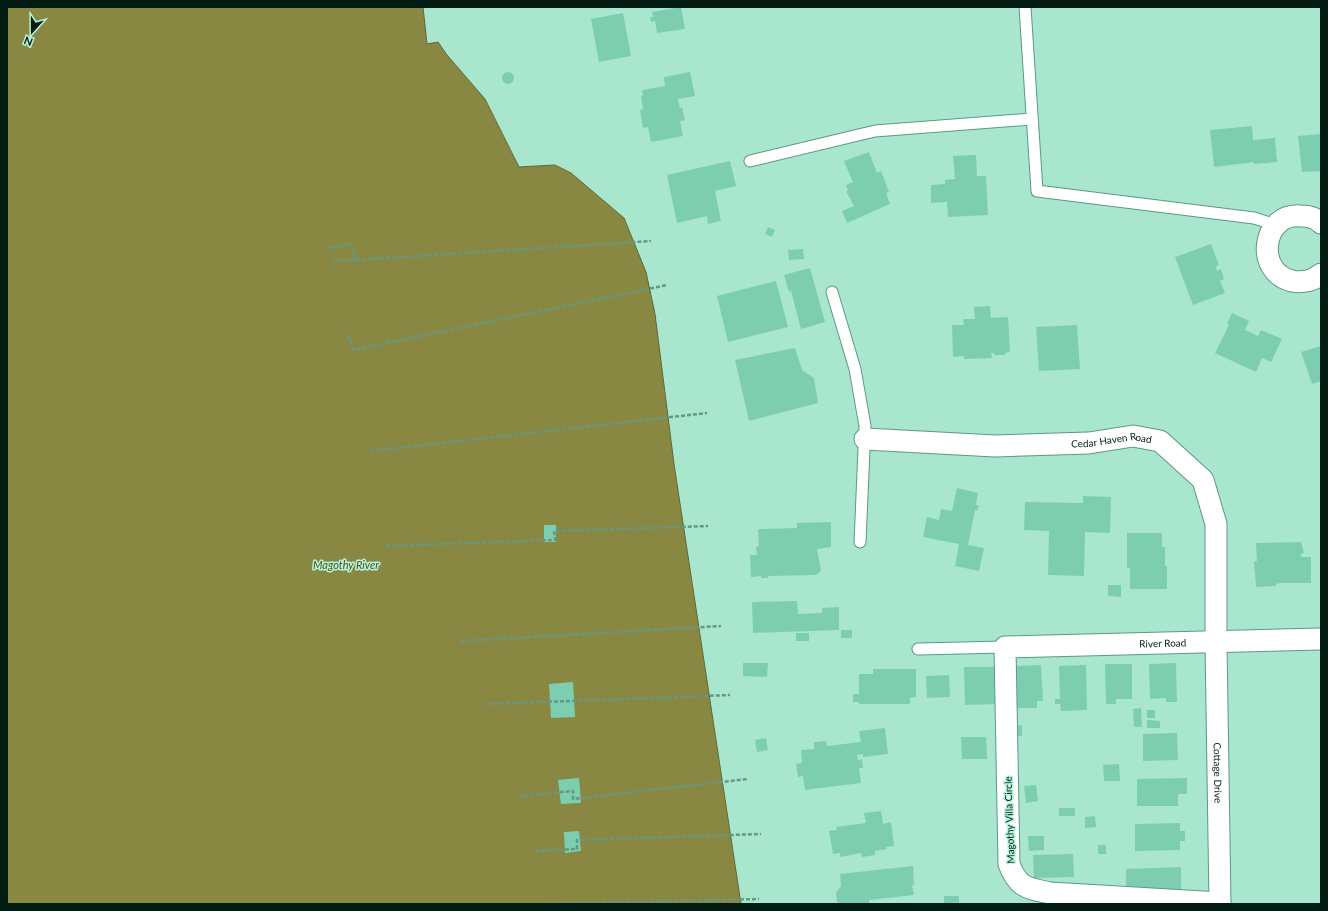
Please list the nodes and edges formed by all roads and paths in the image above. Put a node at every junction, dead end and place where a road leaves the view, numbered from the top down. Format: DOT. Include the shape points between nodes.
graph roads {
  1 [pos="1025,7"];
  2 [pos="1032,119"];
  3 [pos="750,161"];
  4 [pos="1321,223"];
  5 [pos="1276,225"];
  6 [pos="650,240"];
  7 [pos="327,248"];
  8 [pos="356,260"];
  9 [pos="333,261"];
  10 [pos="1321,274"];
  11 [pos="667,285"];
  12 [pos="832,292"];
  13 [pos="349,336"];
  14 [pos="707,413"];
  15 [pos="865,439"];
  16 [pos="371,451"];
  17 [pos="708,526"];
  18 [pos="860,542"];
  19 [pos="386,546"];
  20 [pos="721,626"];
  21 [pos="1321,639"];
  22 [pos="461,642"];
  23 [pos="1216,642"];
  24 [pos="1005,647"];
  25 [pos="918,650"];
  26 [pos="730,695"];
  27 [pos="488,704"];
  28 [pos="748,779"];
  29 [pos="518,796"];
  30 [pos="761,834"];
  31 [pos="535,851"];
  32 [pos="759,899"];
  33 [pos="1220,903"];
  34 [pos="542,904"];
  1 -- 2 [label="lane"];
  2 -- 3 [label="lane" via="876,131"];
  2 -- 5 [label="lane" via="1037,191 1254,218"];
  4 -- 5 [label="street" via="1308,216 1296,215 1285,218"];
  5 -- 10 [label="street" via="1266,244 1266,255 1277,274 1287,280 1298,282 1308,281"];
  6 -- 8 [label="path"];
  7 -- 8 [label="path" via="351,244"];
  8 -- 9 [label="path"];
  11 -- 13 [label="path" via="353,350"];
  12 -- 15 [label="lane" via="855,369"];
  14 -- 16 [label="path"];
  15 -- 18 [label="lane"];
  15 -- 23 [label="street, Cedar Haven Road" via="995,446 1089,443 1133,436 1160,441 1203,480 1216,524"];
  17 -- 19 [label="path" via="554,531 555,540"];
  20 -- 22 [label="path"];
  21 -- 23 [label="street, River Road"];
  23 -- 24 [label="street, River Road"];
  23 -- 33 [label="street, Cottage Drive"];
  24 -- 25 [label="lane"];
  24 -- 33 [label="street, Magothy Villa Circle" via="1009,864 1014,877 1025,888 1050,893"];
  26 -- 27 [label="path"];
  28 -- 29 [label="path" via="573,800 573,791"];
  30 -- 31 [label="path" via="577,840 577,849"];
  32 -- 34 [label="path"];
}
